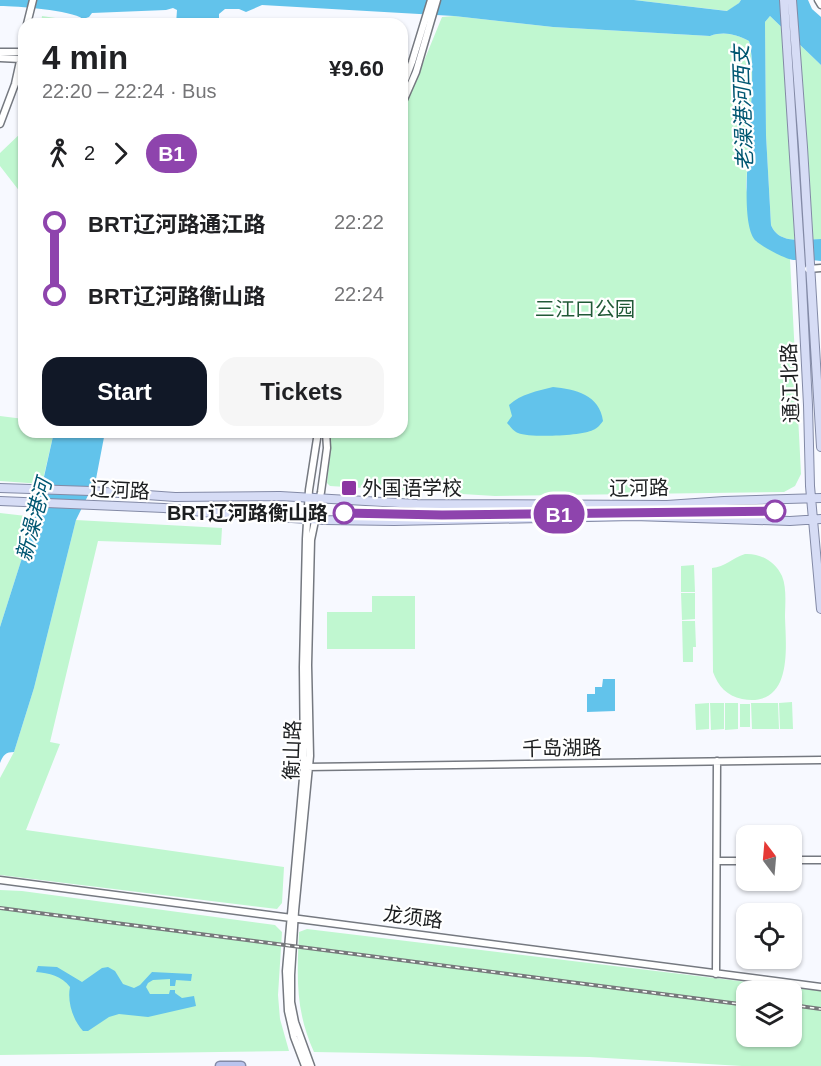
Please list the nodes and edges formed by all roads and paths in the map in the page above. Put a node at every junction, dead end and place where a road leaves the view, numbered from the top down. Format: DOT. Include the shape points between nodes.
graph roads {
  1 [pos="33,0"];
  2 [pos="431,0"];
  3 [pos="437,0"];
  4 [pos="784,0"];
  5 [pos="792,0"];
  6 [pos="818,0"];
  7 [pos="821,5"];
  8 [pos="429,17"];
  9 [pos="28,18"];
  10 [pos="0,52"];
  11 [pos="18,55"];
  12 [pos="18,56"];
  13 [pos="0,58"];
  14 [pos="18,72"];
  15 [pos="408,72"];
  16 [pos="408,90"];
  17 [pos="0,124"];
  18 [pos="803,230"];
  19 [pos="806,267"];
  20 [pos="821,268"];
  21 [pos="317,438"];
  22 [pos="326,438"];
  23 [pos="821,447"];
  24 [pos="0,488"];
  25 [pos="309,498"];
  26 [pos="821,498"];
  27 [pos="318,499"];
  28 [pos="811,499"];
  29 [pos="0,501"];
  30 [pos="311,519"];
  31 [pos="817,519"];
  32 [pos="821,609"];
  33 [pos="821,760"];
  34 [pos="717,761"];
  35 [pos="307,767"];
  36 [pos="802,860"];
  37 [pos="821,860"];
  38 [pos="717,861"];
  39 [pos="736,861"];
  40 [pos="0,880"];
  41 [pos="292,918"];
  42 [pos="716,974"];
  43 [pos="821,987"];
  44 [pos="220,1066"];
  45 [pos="241,1066"];
  46 [pos="305,1066"];
  47 [pos="311,1066"];
  1 -- 9 [label="street"];
  2 -- 8 [label="street"];
  3 -- 8 [label="street"];
  4 -- 18 [label="main road"];
  5 -- 18 [label="main road"];
  6 -- 7 [label="street"];
  8 -- 15 [label="street"];
  8 -- 16 [label="street"];
  10 -- 11 [label="street"];
  12 -- 13 [label="street"];
  14 -- 17 [label="street"];
  18 -- 19 [label="main road"];
  19 -- 20 [label="street"];
  19 -- 23 [label="main road, 通江北路"];
  19 -- 28 [label="main road, 通江北路"];
  21 -- 25 [label="street, 衡山路"];
  22 -- 27 [label="street, 衡山路"];
  24 -- 25 [label="main road, 辽河路" via="175,497"];
  25 -- 27 [label="main road, 辽河路"];
  25 -- 30 [label="street, 衡山路"];
  26 -- 28 [label="main road, 辽河路"];
  27 -- 28 [label="main road, 辽河路" via="417,504 668,506"];
  27 -- 30 [label="street, 衡山路"];
  28 -- 31 [label="main road, 通江北路"];
  29 -- 30 [label="main road, 辽河路"];
  30 -- 31 [label="main road, 辽河路"];
  30 -- 35 [label="street, 衡山路" via="303,667"];
  31 -- 32 [label="main road, 通江北路"];
  33 -- 34 [label="street, 千岛湖路"];
  34 -- 35 [label="street, 千岛湖路"];
  34 -- 38 [label="street"];
  35 -- 41 [label="street, 衡山路"];
  36 -- 37 [label="street"];
  38 -- 39 [label="street"];
  38 -- 42 [label="street"];
  40 -- 41 [label="street, 龙须路"];
  41 -- 42 [label="street, 龙须路"];
  41 -- 46 [label="street, 衡山路" via="286,971 288,1011"];
  41 -- 47 [label="street, 衡山路" via="291,1002"];
  42 -- 43 [label="street, 龙须路"];
  44 -- 45 [label="highway"];
}
